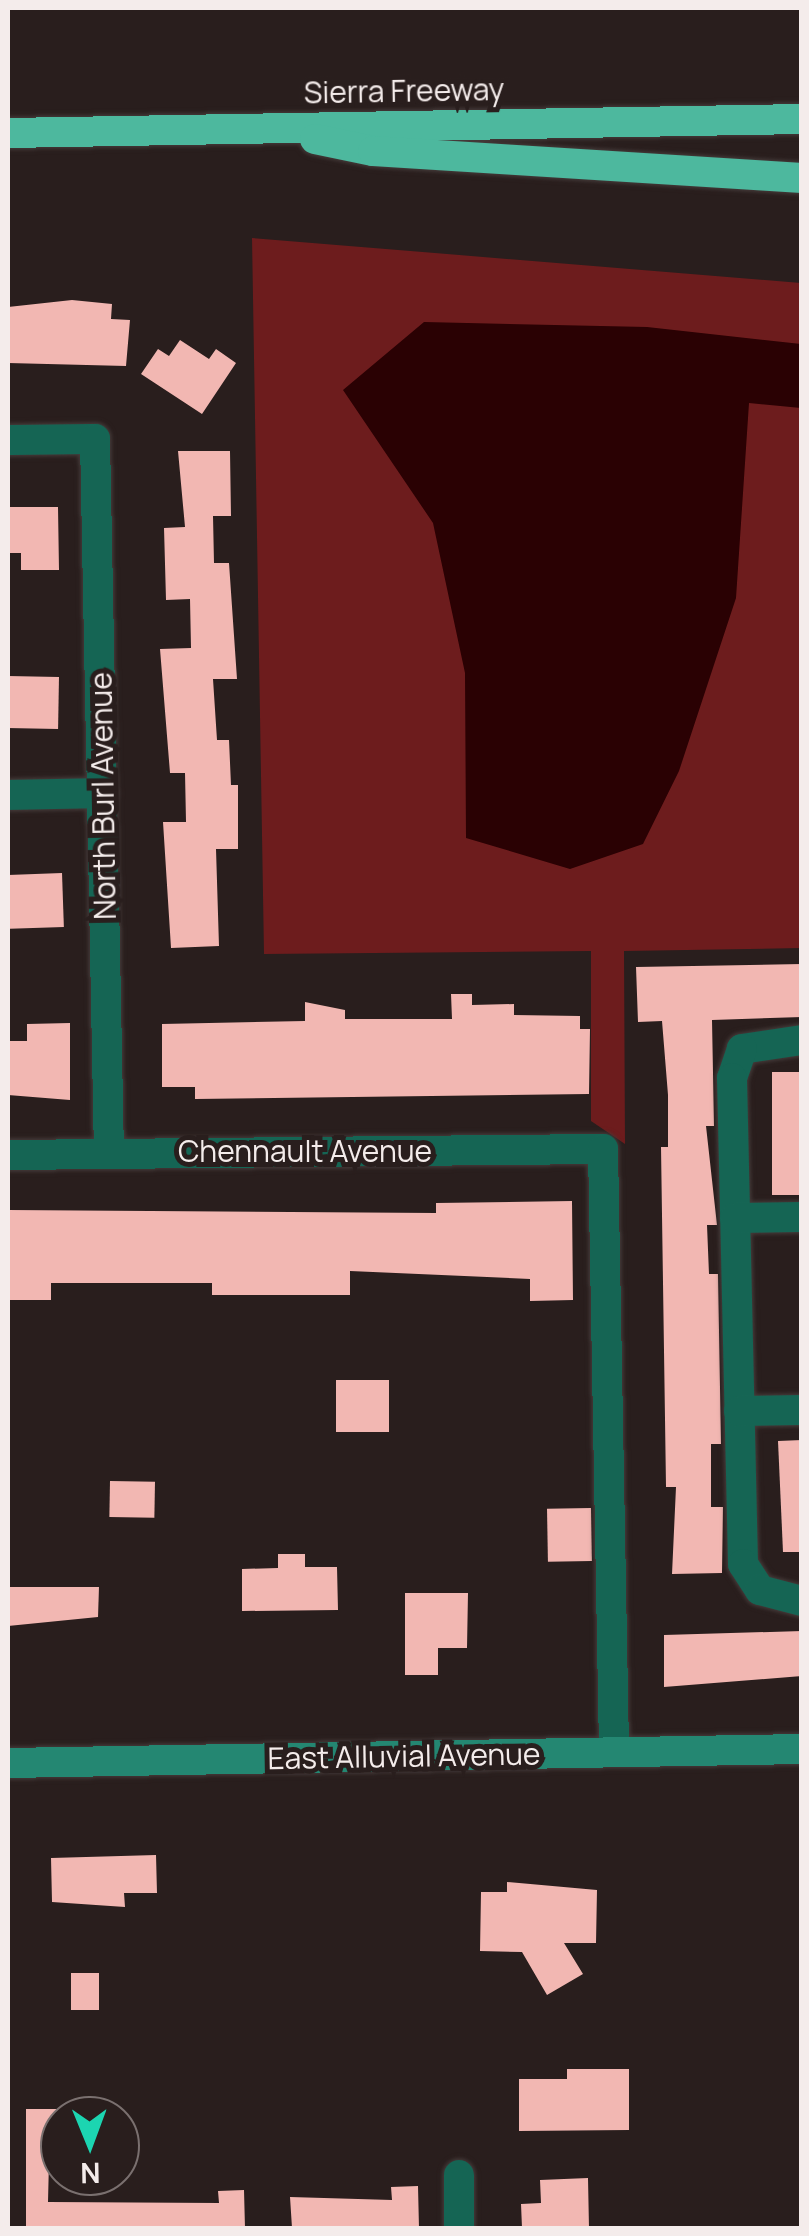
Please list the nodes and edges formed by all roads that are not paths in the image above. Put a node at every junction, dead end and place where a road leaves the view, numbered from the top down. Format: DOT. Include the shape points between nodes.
graph roads {
  1 [pos="802,119"];
  2 [pos="264,128"];
  3 [pos="8,133"];
  4 [pos="802,178"];
  5 [pos="8,440"];
  6 [pos="103,793"];
  7 [pos="8,795"];
  8 [pos="802,1040"];
  9 [pos="110,1153"];
  10 [pos="8,1155"];
  11 [pos="802,1217"];
  12 [pos="735,1218"];
  13 [pos="802,1410"];
  14 [pos="739,1411"];
  15 [pos="802,1601"];
  16 [pos="802,1749"];
  17 [pos="614,1752"];
  18 [pos="8,1762"];
  19 [pos="459,2174"];
  20 [pos="459,2228"];
  1 -- 2 [label="highway, Sierra Freeway"];
  2 -- 3 [label="highway, Sierra Freeway"];
  2 -- 4 [label="highway" via="373,151"];
  5 -- 6 [label="street, North Burl Avenue" via="95,439"];
  6 -- 7 [label="street"];
  6 -- 9 [label="street, North Burl Avenue"];
  8 -- 12 [label="street" via="742,1049 732,1078"];
  9 -- 10 [label="street, Chennault Avenue"];
  9 -- 17 [label="street, Chennault Avenue" via="603,1149"];
  11 -- 12 [label="street"];
  12 -- 14 [label="street"];
  13 -- 14 [label="street"];
  14 -- 15 [label="street" via="742,1564 760,1590"];
  16 -- 17 [label="street, East Alluvial Avenue"];
  17 -- 18 [label="street, East Alluvial Avenue"];
  19 -- 20 [label="street"];
}
